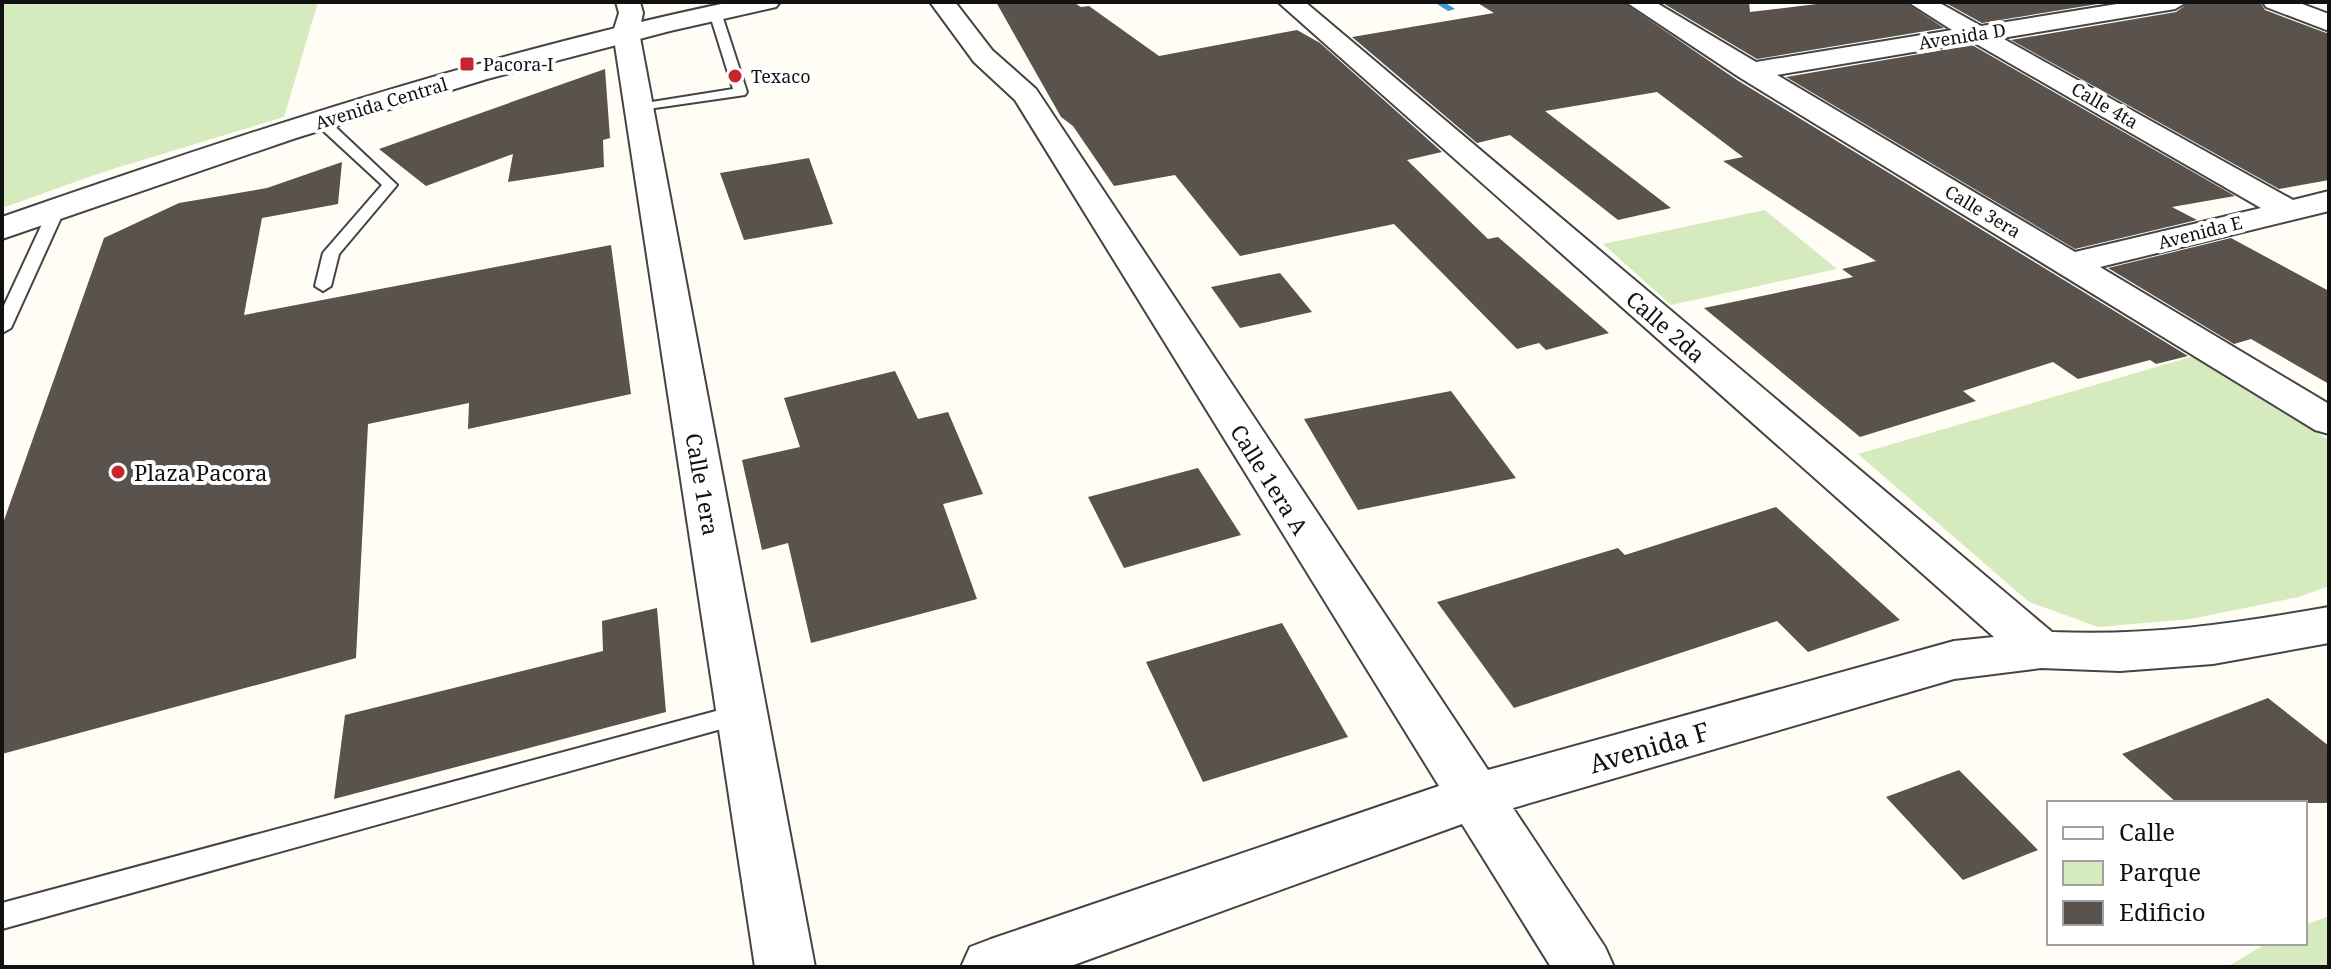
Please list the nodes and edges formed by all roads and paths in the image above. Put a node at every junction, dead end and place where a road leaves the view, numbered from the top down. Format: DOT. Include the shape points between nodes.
graph roads {
  1 [pos="767,2"];
  2 [pos="942,2"];
  3 [pos="1290,2"];
  4 [pos="1638,2"];
  5 [pos="1920,2"];
  6 [pos="2175,2"];
  7 [pos="2275,2"];
  8 [pos="715,12"];
  9 [pos="627,17"];
  10 [pos="2329,23"];
  11 [pos="1978,33"];
  12 [pos="1749,71"];
  13 [pos="639,108"];
  14 [pos="322,122"];
  15 [pos="2329,201"];
  16 [pos="57,209"];
  17 [pos="2289,211"];
  18 [pos="2,229"];
  19 [pos="2070,264"];
  20 [pos="323,286"];
  21 [pos="2,328"];
  22 [pos="2329,421"];
  23 [pos="2329,625"];
  24 [pos="2041,650"];
  25 [pos="742,714"];
  26 [pos="1473,797"];
  27 [pos="2,916"];
  28 [pos="785,967"];
  29 [pos="991,967"];
  30 [pos="1584,967"];
  1 -- 8 [label="street, Avenida Central"];
  2 -- 26 [label="street, Calle 1era A" via="983,56 1026,95"];
  3 -- 24 [label="street, Calle 2da"];
  4 -- 12 [label="street, Calle 3era"];
  5 -- 11 [label="street, Calle 4ta"];
  6 -- 11 [label="street, Avenida D"];
  7 -- 10 [label="street"];
  8 -- 9 [label="street, Avenida Central"];
  8 -- 13 [label="lane" via="740,92"];
  9 -- 13 [label="street, Calle 1era"];
  9 -- 14 [label="street, Avenida Central"];
  11 -- 12 [label="street, Avenida D"];
  11 -- 17 [label="street, Calle 4ta"];
  12 -- 19 [label="street, Calle 3era"];
  13 -- 25 [label="street, Calle 1era"];
  14 -- 16 [label="street, Avenida Central"];
  14 -- 20 [label="lane" via="390,185 331,253"];
  15 -- 17 [label="street, Avenida E"];
  16 -- 18 [label="street, Avenida Central"];
  16 -- 21 [label="lane"];
  17 -- 19 [label="street, Avenida E"];
  19 -- 22 [label="street, Calle 3era"];
  23 -- 24 [label="street, Avenida F" via="2213,646 2120,653"];
  24 -- 26 [label="street, Avenida F" via="1954,660"];
  25 -- 27 [label="lane"];
  25 -- 28 [label="street, Calle 1era"];
  26 -- 29 [label="street, Avenida F"];
  26 -- 30 [label="street, Calle 1era A"];
}
